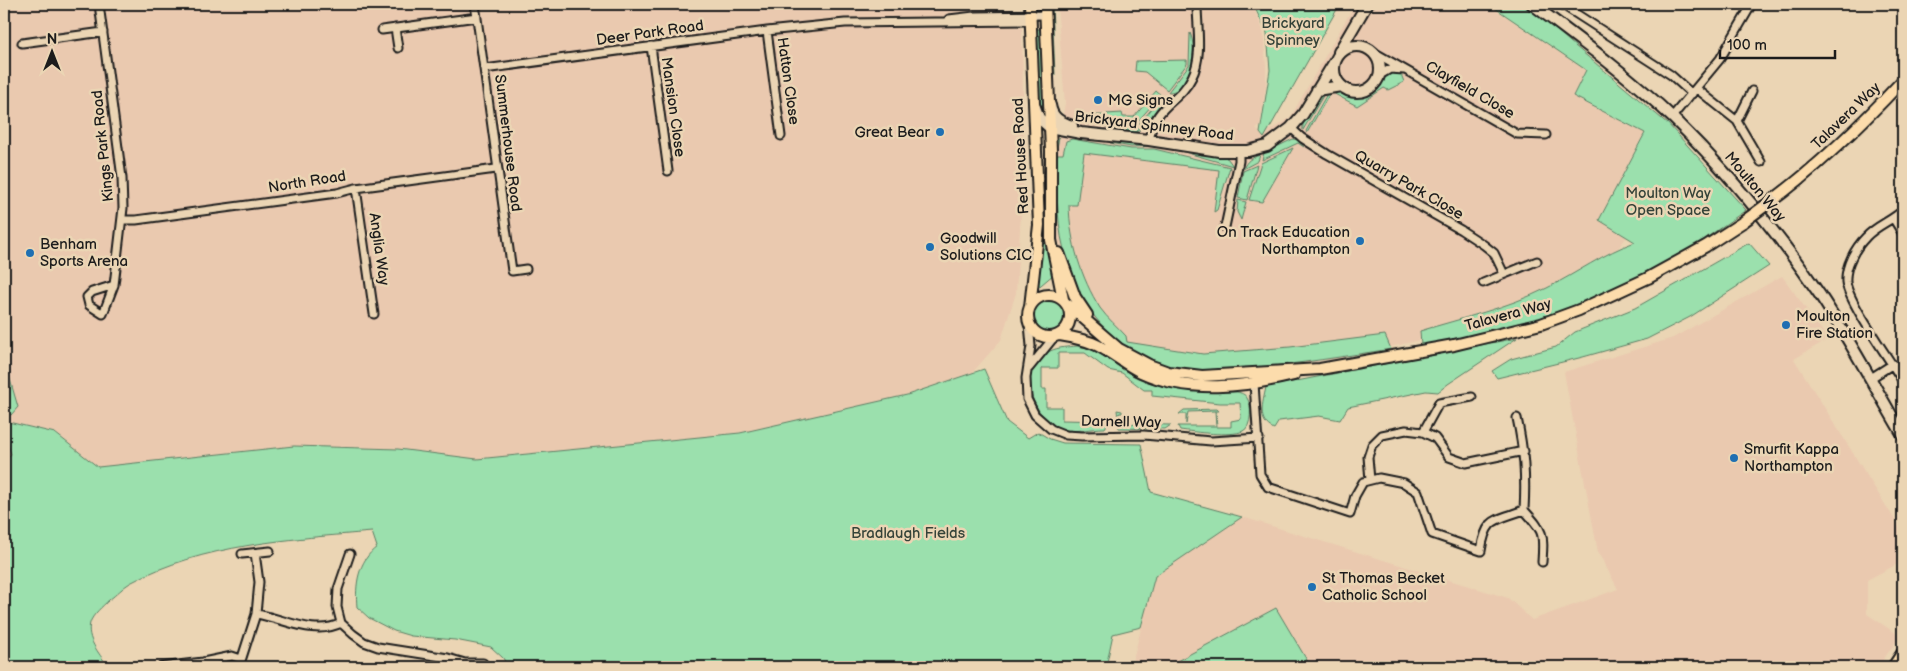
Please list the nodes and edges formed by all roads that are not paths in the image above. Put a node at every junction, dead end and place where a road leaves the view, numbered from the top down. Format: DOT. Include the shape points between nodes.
graph roads {
  1 [pos="99,4"];
  2 [pos="475,4"];
  3 [pos="1030,4"];
  4 [pos="1039,4"];
  5 [pos="1197,4"];
  6 [pos="1367,4"];
  7 [pos="1532,4"];
  8 [pos="1561,4"];
  9 [pos="1752,4"];
  10 [pos="1045,9"];
  11 [pos="477,17"];
  12 [pos="1030,17"];
  13 [pos="1360,17"];
  14 [pos="395,28"];
  15 [pos="382,30"];
  16 [pos="767,31"];
  17 [pos="103,32"];
  18 [pos="22,43"];
  19 [pos="651,46"];
  20 [pos="398,48"];
  21 [pos="1369,49"];
  22 [pos="1336,58"];
  23 [pos="484,69"];
  24 [pos="1410,71"];
  25 [pos="1380,75"];
  26 [pos="1903,80"];
  27 [pos="1341,86"];
  28 [pos="1316,90"];
  29 [pos="1694,91"];
  30 [pos="1752,91"];
  31 [pos="1049,101"];
  32 [pos="1034,104"];
  33 [pos="1672,117"];
  34 [pos="1737,120"];
  35 [pos="1047,123"];
  36 [pos="1066,124"];
  37 [pos="1291,128"];
  38 [pos="1034,134"];
  39 [pos="1099,134"];
  40 [pos="1546,135"];
  41 [pos="781,136"];
  42 [pos="1148,140"];
  43 [pos="1239,152"];
  44 [pos="1761,162"];
  45 [pos="496,169"];
  46 [pos="668,171"];
  47 [pos="356,188"];
  48 [pos="1903,210"];
  49 [pos="1893,218"];
  50 [pos="123,220"];
  51 [pos="1050,221"];
  52 [pos="1225,227"];
  53 [pos="1903,234"];
  54 [pos="1537,261"];
  55 [pos="526,269"];
  56 [pos="1504,274"];
  57 [pos="1483,282"];
  58 [pos="114,285"];
  59 [pos="1065,301"];
  60 [pos="1030,307"];
  61 [pos="374,314"];
  62 [pos="1029,324"];
  63 [pos="1103,335"];
  64 [pos="1057,336"];
  65 [pos="1893,364"];
  66 [pos="1320,369"];
  67 [pos="1028,371"];
  68 [pos="1871,378"];
  69 [pos="1903,382"];
  70 [pos="1254,383"];
  71 [pos="1472,396"];
  72 [pos="1516,418"];
  73 [pos="1423,432"];
  74 [pos="1903,434"];
  75 [pos="1259,438"];
  76 [pos="1524,451"];
  77 [pos="1370,480"];
  78 [pos="1524,510"];
  79 [pos="270,551"];
  80 [pos="255,553"];
  81 [pos="242,554"];
  82 [pos="350,554"];
  83 [pos="1542,562"];
  84 [pos="256,614"];
  85 [pos="341,623"];
  86 [pos="1903,652"];
  87 [pos="241,659"];
  88 [pos="483,663"];
  89 [pos="464,665"];
  90 [pos="174,666"];
  91 [pos="161,667"];
  92 [pos="239,667"];
  93 [pos="1892,667"];
  1 -- 17 [label="street, Kings Park Road"];
  2 -- 11 [label="street, Summerhouse Road"];
  3 -- 12 [label="main road, Red House Road"];
  4 -- 12 [label="main road"];
  5 -- 42 [label="street" via="1195,72 1186,87 1158,114"];
  6 -- 13 [label="street, Brickyard Spinney Road"];
  7 -- 33 [label="street, Moulton Way"];
  8 -- 29 [label="street"];
  9 -- 29 [label="street" via="1720,59"];
  10 -- 12 [label="street, Deer Park Road"];
  10 -- 31 [label="main road"];
  11 -- 14 [label="street"];
  11 -- 23 [label="street, Summerhouse Road"];
  12 -- 16 [label="street, Deer Park Road" via="974,16 944,21 845,23"];
  12 -- 32 [label="main road, Red House Road"];
  13 -- 21 [label="street, Brickyard Spinney Road" via="1358,35 1360,42"];
  13 -- 22 [label="street, Brickyard Spinney Road"];
  14 -- 15 [label="street"];
  14 -- 20 [label="street"];
  16 -- 19 [label="street, Deer Park Road"];
  16 -- 41 [label="street, Hatton Close"];
  17 -- 18 [label="street"];
  17 -- 50 [label="street, Kings Park Road" via="122,178"];
  19 -- 23 [label="street, Deer Park Road"];
  19 -- 46 [label="street, Mansion Close"];
  21 -- 22 [label="street" via="1350,47"];
  21 -- 24 [label="street, Clayfield Close"];
  21 -- 25 [label="street" via="1379,59"];
  22 -- 27 [label="street" via="1334,74"];
  22 -- 28 [label="street, Brickyard Spinney Road"];
  23 -- 45 [label="street, Summerhouse Road"];
  24 -- 25 [label="street, Clayfield Close" via="1396,68"];
  24 -- 40 [label="street, Clayfield Close" via="1517,134"];
  25 -- 27 [label="street" via="1373,87 1360,93"];
  26 -- 66 [label="main road, Talavera Way, bridge" via="1804,176 1743,222 1648,278 1579,310 1520,330"];
  27 -- 28 [label="street"];
  28 -- 37 [label="street, Brickyard Spinney Road"];
  29 -- 33 [label="street"];
  29 -- 34 [label="street"];
  30 -- 34 [label="street"];
  31 -- 35 [label="main road"];
  31 -- 36 [label="street" via="1054,117"];
  32 -- 35 [label="street" via="1039,118"];
  32 -- 38 [label="main road, Red House Road"];
  33 -- 68 [label="street, Moulton Way" via="1726,175 1786,249 1836,319"];
  34 -- 44 [label="street"];
  35 -- 36 [label="street"];
  35 -- 38 [label="street" via="1036,126"];
  35 -- 39 [label="street, Brickyard Spinney Road"];
  35 -- 51 [label="main road"];
  36 -- 39 [label="street"];
  37 -- 43 [label="street, Brickyard Spinney Road" via="1267,146"];
  37 -- 56 [label="street, Quarry Park Close" via="1327,154 1484,245 1494,253"];
  38 -- 60 [label="main road, Red House Road" via="1039,225"];
  39 -- 42 [label="street, Brickyard Spinney Road"];
  42 -- 43 [label="street, Brickyard Spinney Road"];
  43 -- 52 [label="street"];
  45 -- 47 [label="street, North Road"];
  45 -- 55 [label="street, Summerhouse Road" via="512,271"];
  47 -- 50 [label="street, North Road"];
  47 -- 61 [label="street, Anglia Way"];
  48 -- 49 [label="street"];
  49 -- 53 [label="street"];
  49 -- 65 [label="street" via="1860,242 1847,270 1847,288"];
  50 -- 58 [label="street, Kings Park Road"];
  51 -- 59 [label="main road" via="1051,240"];
  51 -- 63 [label="main road" via="1075,297"];
  54 -- 56 [label="street"];
  56 -- 57 [label="street"];
  59 -- 60 [label="main road" via="1045,294"];
  59 -- 63 [label="main road, Talavera Way"];
  59 -- 64 [label="main road" via="1071,314 1070,321"];
  60 -- 62 [label="main road"];
  62 -- 64 [label="main road" via="1044,337"];
  62 -- 67 [label="street, Darnell Way"];
  63 -- 66 [label="main road, Talavera Way" via="1136,359 1168,372 1210,375"];
  64 -- 67 [label="street"];
  64 -- 70 [label="main road" via="1092,343 1142,372 1176,383 1215,386"];
  65 -- 68 [label="street"];
  65 -- 69 [label="street"];
  66 -- 70 [label="main road"];
  67 -- 75 [label="street, Darnell Way" via="1026,391 1031,408 1042,422 1058,433 1082,436 1155,435 1211,441"];
  68 -- 74 [label="street, Moulton Way"];
  70 -- 75 [label="street"];
  71 -- 73 [label="street" via="1439,403"];
  72 -- 76 [label="street"];
  73 -- 76 [label="street" via="1435,438 1449,457 1466,463"];
  73 -- 77 [label="street" via="1406,430 1382,435 1372,445 1368,457"];
  75 -- 77 [label="street" via="1260,474 1268,487 1350,514 1363,482"];
  76 -- 78 [label="street"];
  77 -- 78 [label="street" via="1379,478 1404,483 1418,492 1432,534 1481,551 1484,533 1491,522"];
  78 -- 83 [label="street" via="1540,527 1544,539"];
  79 -- 80 [label="street"];
  80 -- 81 [label="street"];
  80 -- 84 [label="street" via="259,582"];
  82 -- 85 [label="street" via="338,588 337,607"];
  84 -- 85 [label="street" via="318,629 332,628"];
  84 -- 87 [label="street"];
  85 -- 89 [label="street" via="364,642 448,658"];
  86 -- 93 [label="main road"];
  87 -- 90 [label="street" via="232,656"];
  87 -- 92 [label="street"];
  88 -- 89 [label="street"];
  90 -- 91 [label="street"];
}
